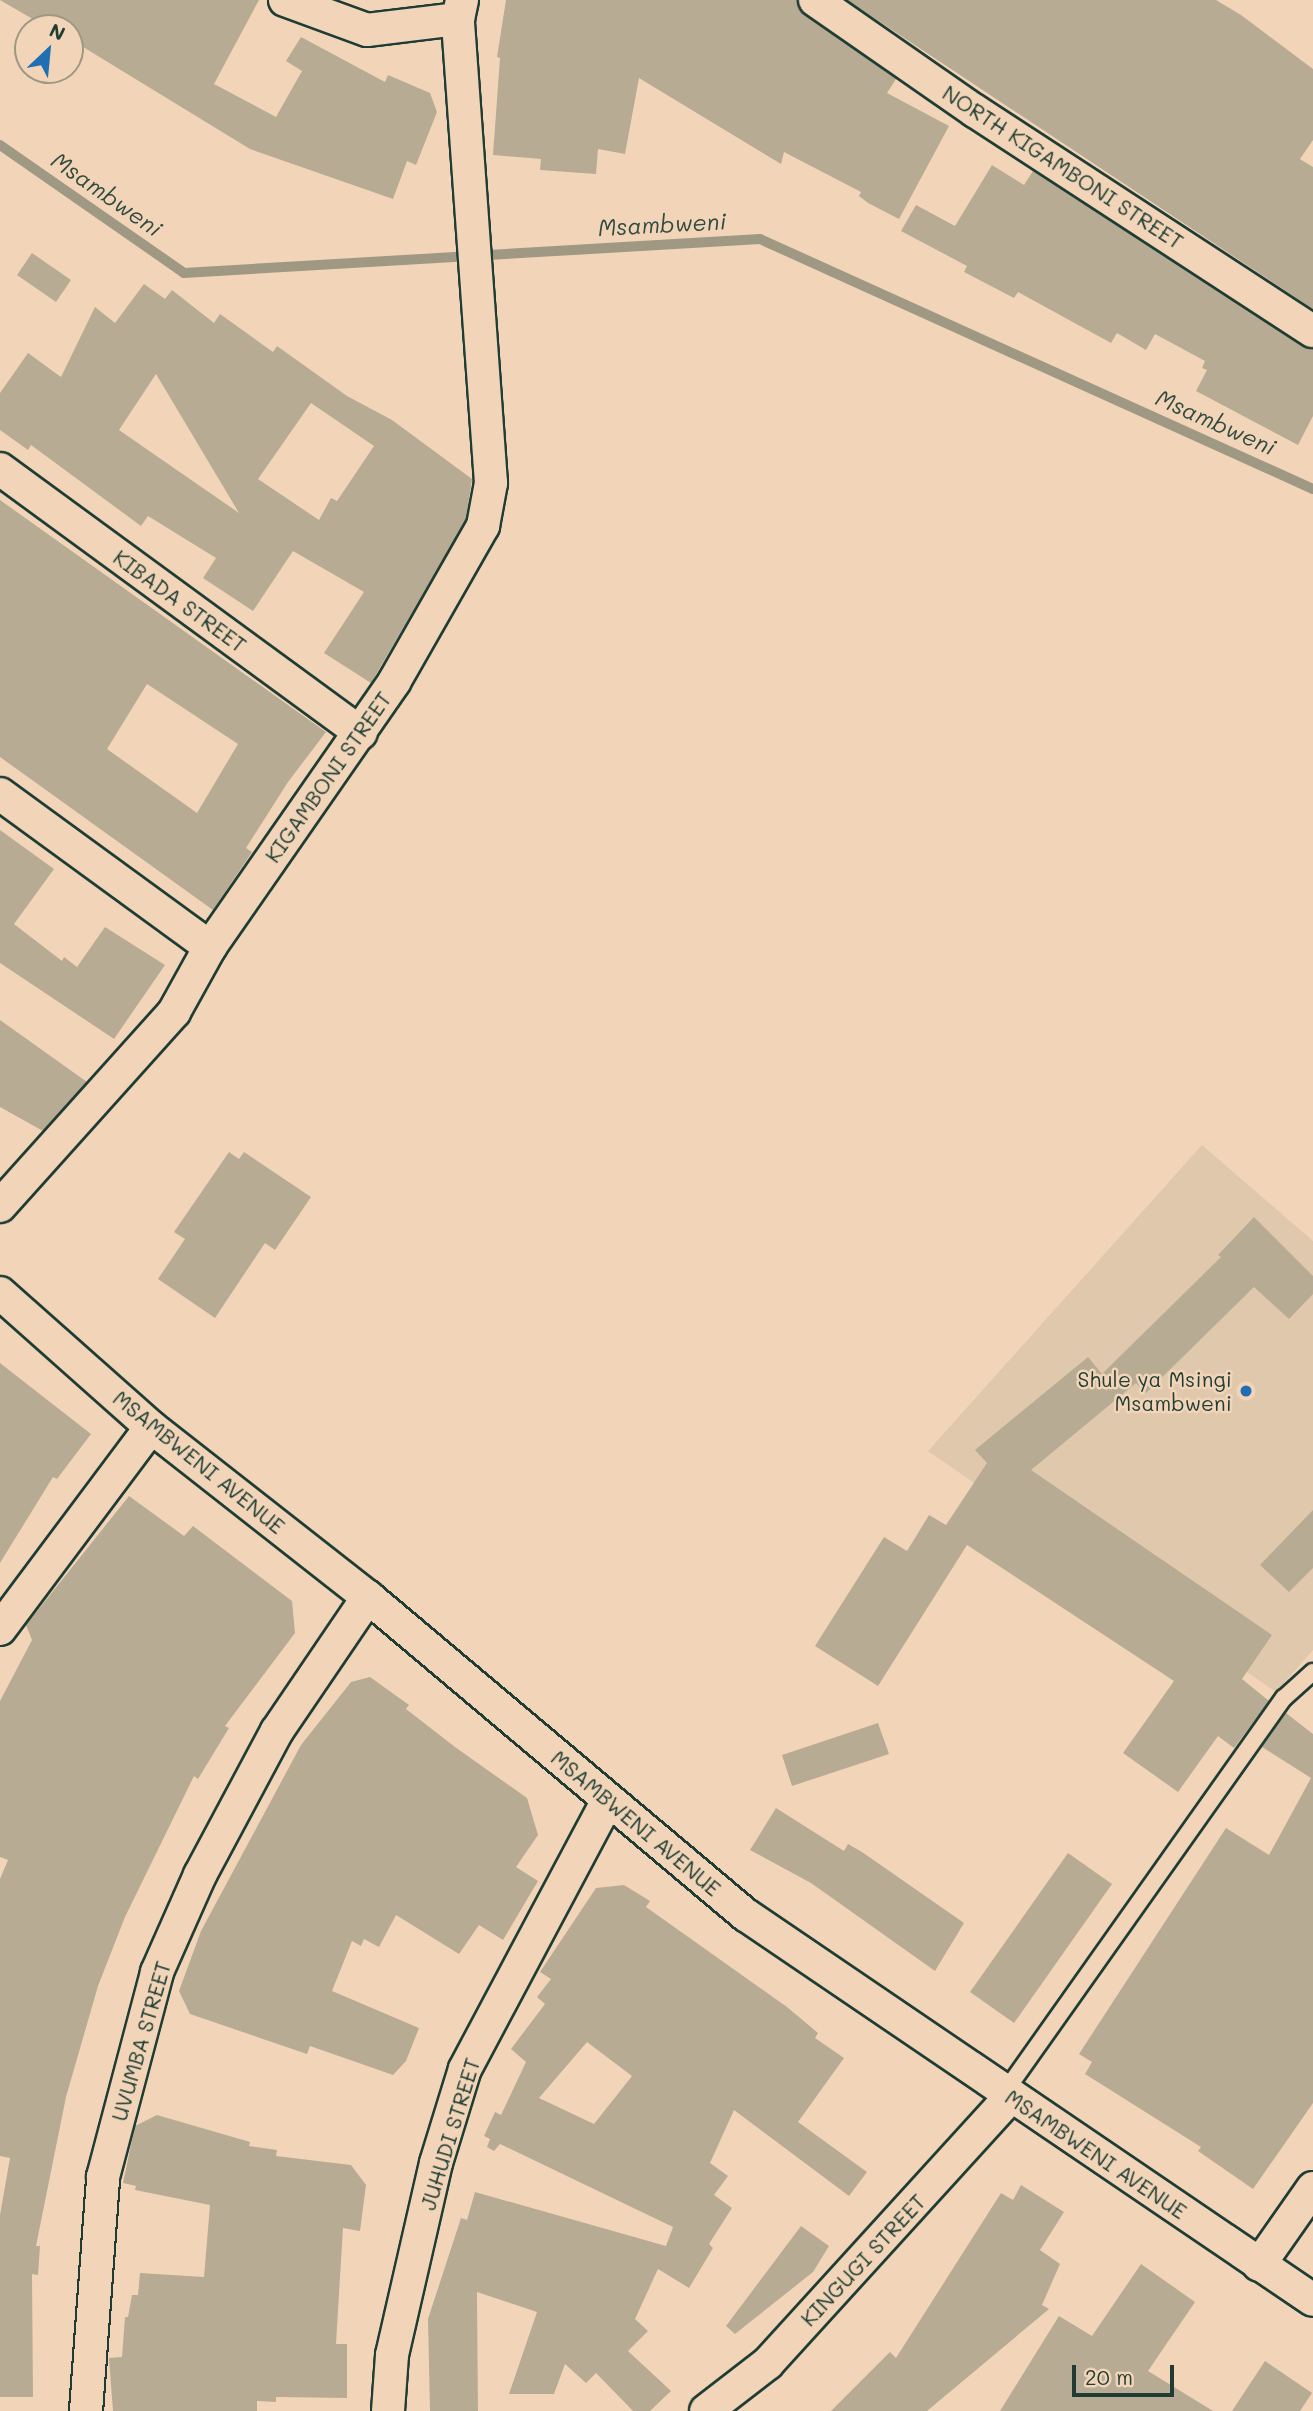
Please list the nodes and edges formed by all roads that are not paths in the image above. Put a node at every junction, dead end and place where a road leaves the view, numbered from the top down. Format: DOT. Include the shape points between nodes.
graph roads {
  1 [pos="285,0"];
  2 [pos="815,0"];
  3 [pos="460,10"];
  4 [pos="1313,331"];
  5 [pos="0,469"];
  6 [pos="360,733"];
  7 [pos="0,794"];
  8 [pos="210,947"];
  9 [pos="0,1206"];
  10 [pos="0,1293"];
  11 [pos="151,1427"];
  12 [pos="368,1597"];
  13 [pos="0,1629"];
  14 [pos="1313,1672"];
  15 [pos="607,1802"];
  16 [pos="1007,2095"];
  17 [pos="1313,2188"];
  18 [pos="1259,2265"];
  19 [pos="1313,2300"];
  20 [pos="86,2411"];
  21 [pos="388,2411"];
  22 [pos="706,2411"];
  1 -- 3 [label="street" via="367,30"];
  2 -- 4 [label="street, NORTH KIGAMBONI STREET" via="975,111"];
  3 -- 6 [label="street, KIGAMBONI STREET" via="491,482 489,510 408,658"];
  5 -- 6 [label="street, KIBADA STREET"];
  6 -- 8 [label="street, KIGAMBONI STREET"];
  7 -- 8 [label="street"];
  8 -- 9 [label="street, KIGAMBONI STREET" via="174,1012"];
  10 -- 11 [label="street, MSAMBWENI AVENUE"];
  11 -- 12 [label="street, MSAMBWENI AVENUE"];
  11 -- 13 [label="street"];
  12 -- 15 [label="street, MSAMBWENI AVENUE"];
  12 -- 20 [label="street, UVUMBA STREET" via="277,1731 200,1875 157,1972 103,2177"];
  14 -- 16 [label="lane" via="1284,1698"];
  15 -- 16 [label="street, MSAMBWENI AVENUE" via="746,1915"];
  15 -- 21 [label="street, JUHUDI STREET" via="465,2070 436,2163 392,2355"];
  16 -- 18 [label="street, MSAMBWENI AVENUE"];
  16 -- 22 [label="street, KINGUGI STREET" via="768,2363"];
  17 -- 18 [label="street"];
  18 -- 19 [label="street, MSAMBWENI AVENUE"];
}
